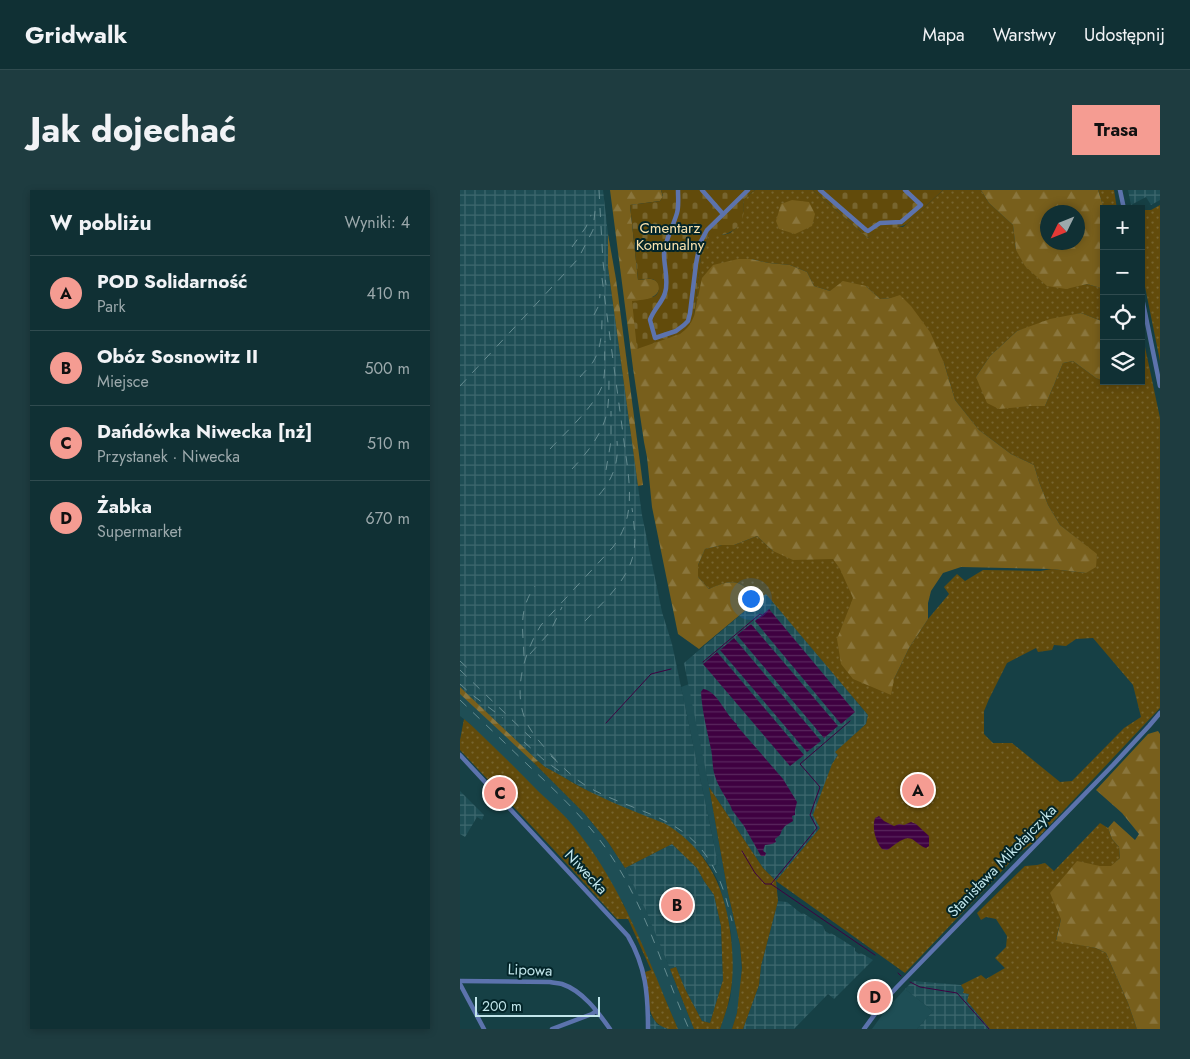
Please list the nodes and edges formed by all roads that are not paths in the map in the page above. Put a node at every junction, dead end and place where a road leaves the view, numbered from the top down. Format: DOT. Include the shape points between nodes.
graph roads {
  1 [pos="678,190"];
  2 [pos="702,190"];
  3 [pos="748,190"];
  4 [pos="820,190"];
  5 [pos="905,190"];
  6 [pos="1120,190"];
  7 [pos="1123,205"];
  8 [pos="722,214"];
  9 [pos="1141,295"];
  10 [pos="1160,386"];
  11 [pos="1160,713"];
  12 [pos="460,755"];
  13 [pos="460,982"];
  14 [pos="596,1011"];
  15 [pos="484,1029"];
  16 [pos="552,1029"];
  17 [pos="610,1029"];
  18 [pos="648,1029"];
  19 [pos="864,1029"];
  1 -- 3 [label="street" via="677,212 664,254 666,291 650,320 655,338 676,331 688,320 700,243 707,230"];
  2 -- 8 [label="street"];
  4 -- 5 [label="street" via="868,231 880,223 901,222 921,205"];
  6 -- 7 [label="street"];
  9 -- 10 [label="street"];
  11 -- 19 [label="street, Stanisława Mikołajczyka" via="897,987"];
  12 -- 18 [label="street, Niwecka" via="628,936 645,979"];
  13 -- 14 [label="street, Lipowa" via="561,984 578,993"];
  13 -- 15 [label="street"];
  14 -- 16 [label="street"];
  14 -- 17 [label="street, Lipowa"];
}
